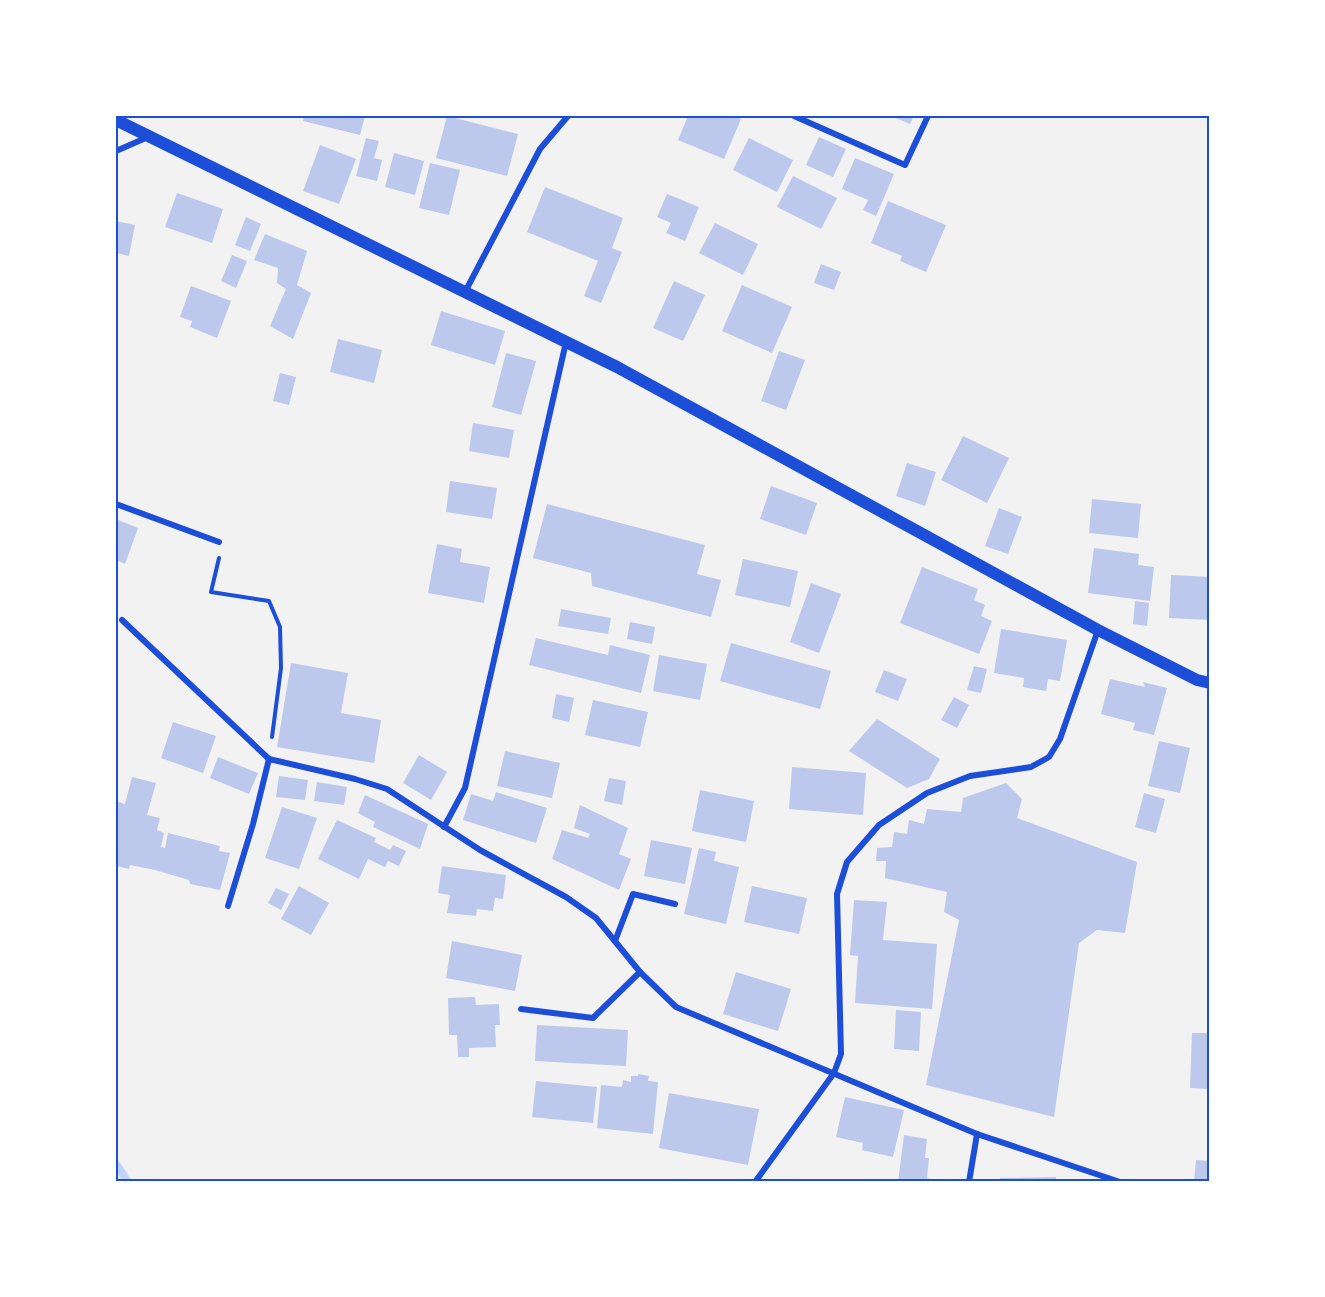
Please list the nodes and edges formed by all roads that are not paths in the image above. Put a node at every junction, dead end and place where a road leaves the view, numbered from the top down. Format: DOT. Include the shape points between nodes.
graph roads {
  1 [pos="568,116"];
  2 [pos="794,116"];
  3 [pos="928,116"];
  4 [pos="116,120"];
  5 [pos="149,137"];
  6 [pos="116,151"];
  7 [pos="465,292"];
  8 [pos="566,341"];
  9 [pos="116,504"];
  10 [pos="219,542"];
  11 [pos="122,620"];
  12 [pos="1098,630"];
  13 [pos="1209,683"];
  14 [pos="269,759"];
  15 [pos="444,826"];
  16 [pos="675,904"];
  17 [pos="228,906"];
  18 [pos="615,941"];
  19 [pos="639,972"];
  20 [pos="520,1009"];
  21 [pos="834,1073"];
  22 [pos="977,1134"];
  23 [pos="755,1182"];
  24 [pos="969,1182"];
  25 [pos="1120,1182"];
  1 -- 7 [label="street" via="540,149"];
  2 -- 3 [label="street" via="905,165"];
  4 -- 5 [label="main road"];
  5 -- 6 [label="street"];
  5 -- 7 [label="main road"];
  7 -- 8 [label="main road"];
  8 -- 12 [label="main road"];
  8 -- 15 [label="street" via="465,788"];
  9 -- 10 [label="street"];
  11 -- 14 [label="street"];
  12 -- 13 [label="main road"];
  12 -- 21 [label="street" via="1060,739 1049,757 1031,767 970,776 927,793 879,825 847,862 837,894 842,1054"];
  14 -- 15 [label="street" via="387,789"];
  14 -- 17 [label="street"];
  15 -- 18 [label="street" via="566,897 596,918"];
  16 -- 18 [label="street" via="633,894"];
  18 -- 19 [label="street"];
  19 -- 20 [label="street" via="593,1018"];
  19 -- 21 [label="street" via="676,1008"];
  21 -- 22 [label="street"];
  21 -- 23 [label="street"];
  22 -- 24 [label="street"];
  22 -- 25 [label="street"];
}
